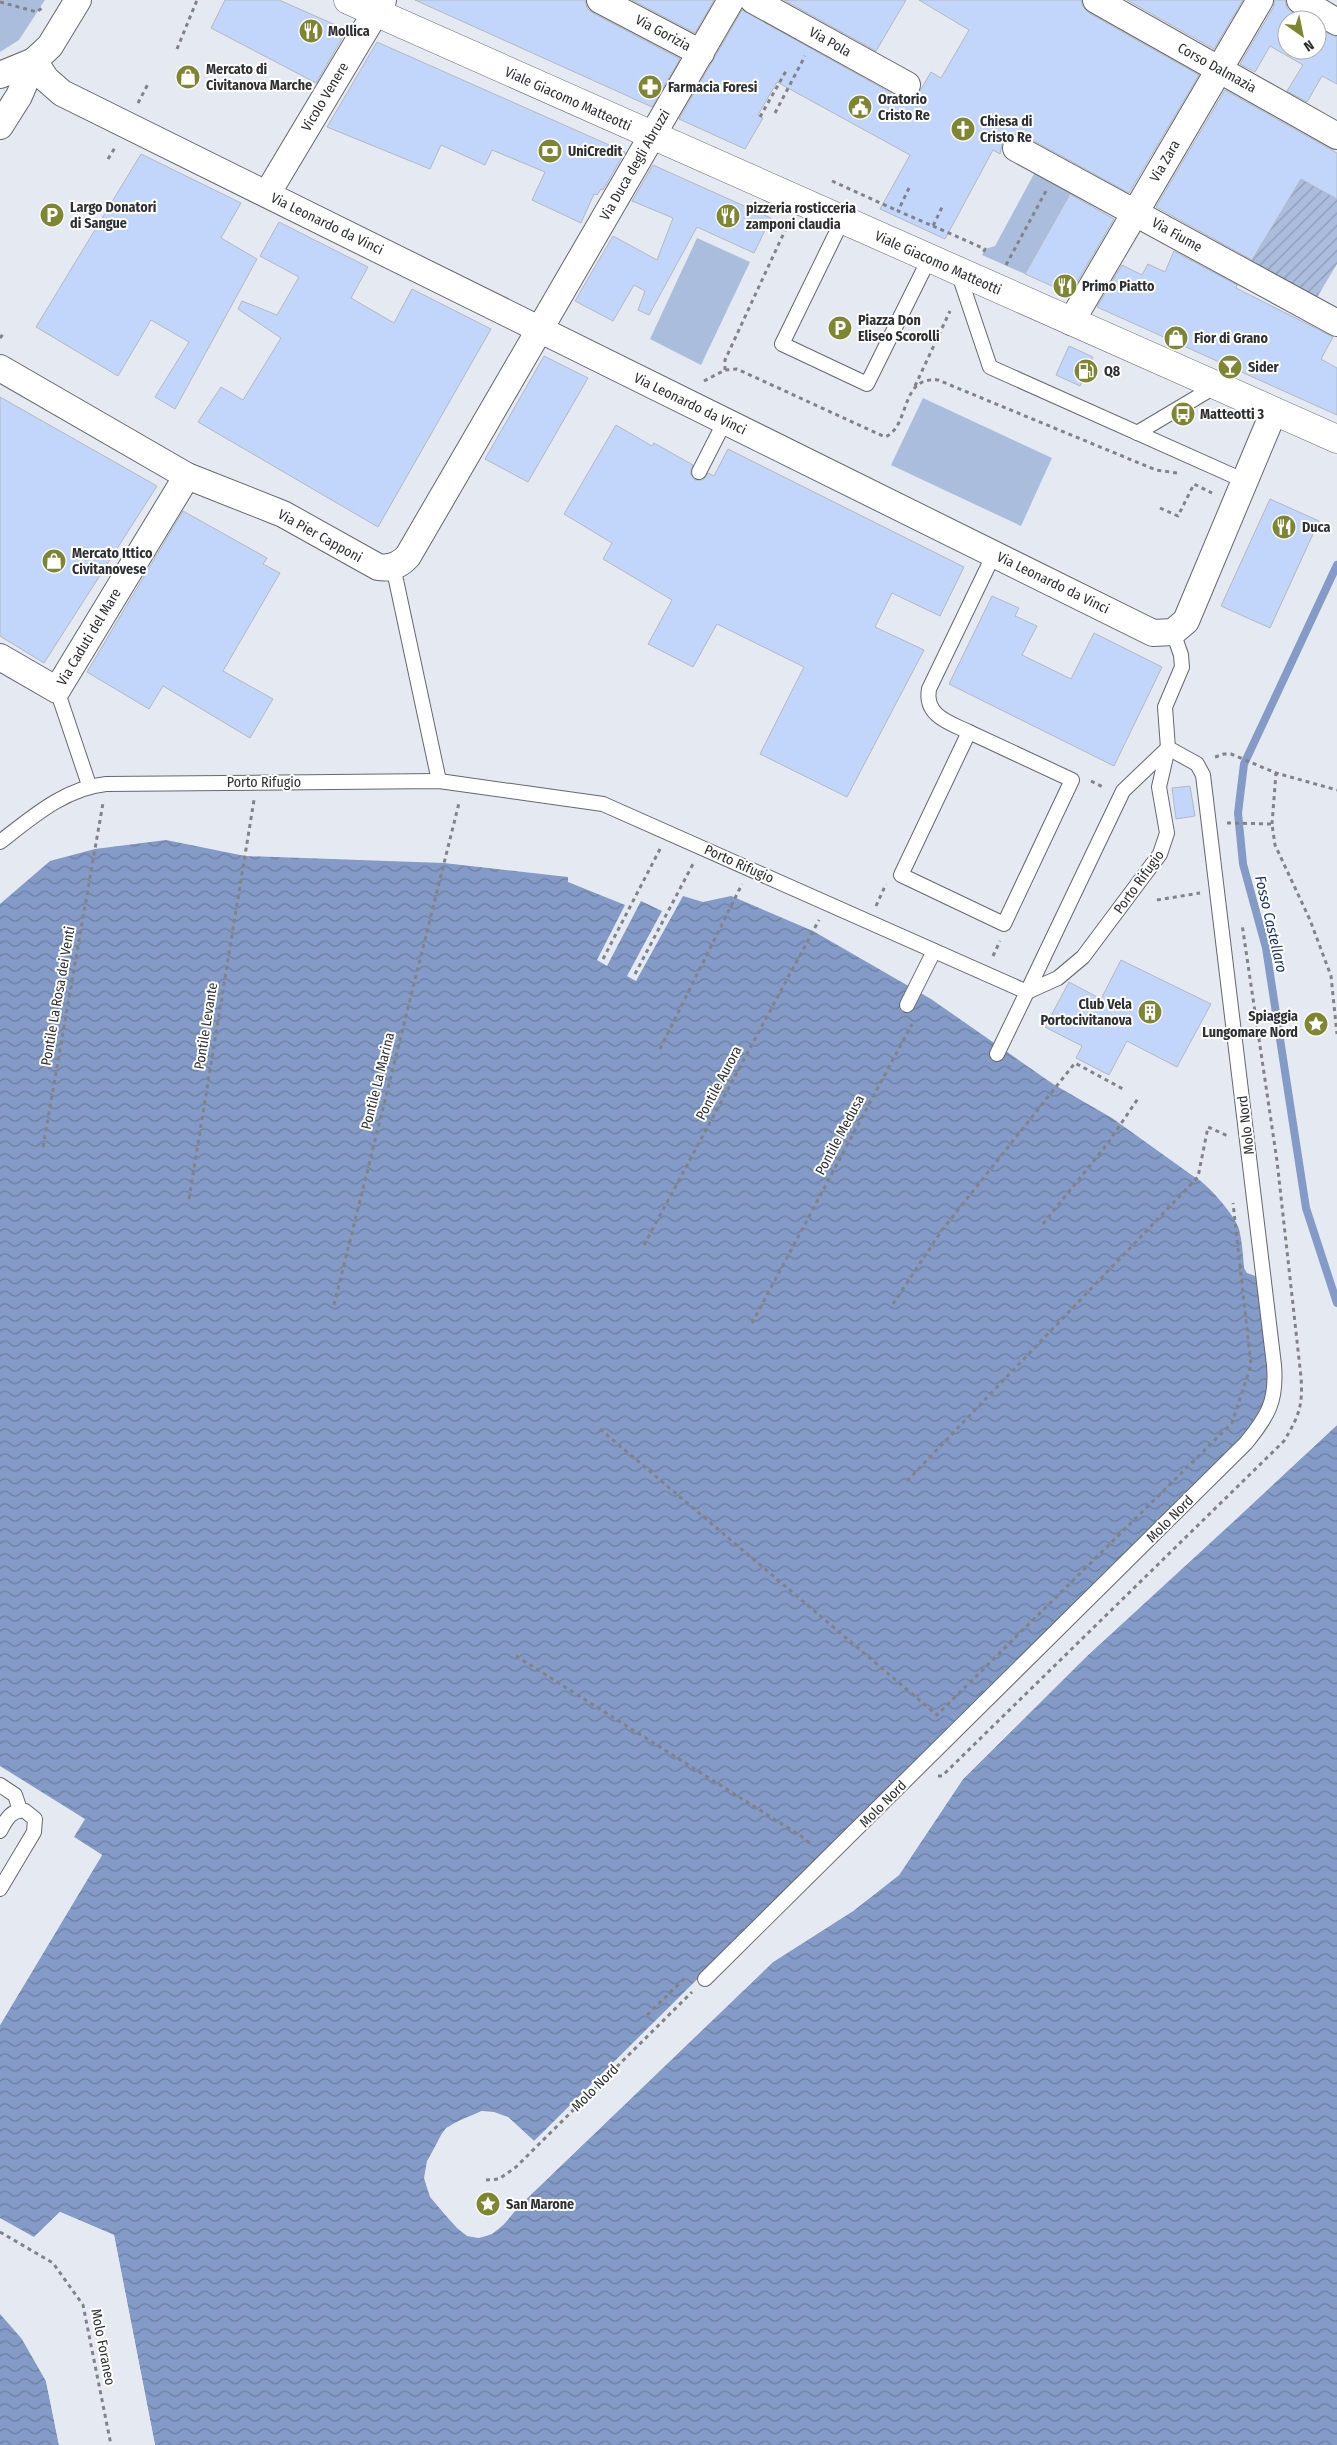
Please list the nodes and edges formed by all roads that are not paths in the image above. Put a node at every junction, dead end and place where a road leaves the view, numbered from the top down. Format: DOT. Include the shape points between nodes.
graph roads {
  1 [pos="78,0"];
  2 [pos="348,0"];
  3 [pos="600,0"];
  4 [pos="732,0"];
  5 [pos="753,0"];
  6 [pos="1096,0"];
  7 [pos="1260,0"];
  8 [pos="1300,0"];
  9 [pos="379,6"];
  10 [pos="1337,22"];
  11 [pos="701,53"];
  12 [pos="34,61"];
  13 [pos="1219,69"];
  14 [pos="0,75"];
  15 [pos="907,85"];
  16 [pos="0,126"];
  17 [pos="652,136"];
  18 [pos="1337,136"];
  19 [pos="1016,148"];
  20 [pos="267,194"];
  21 [pos="1135,212"];
  22 [pos="842,221"];
  23 [pos="929,259"];
  24 [pos="958,272"];
  25 [pos="1071,322"];
  26 [pos="1337,323"];
  27 [pos="540,329"];
  28 [pos="0,368"];
  29 [pos="1216,386"];
  30 [pos="1274,412"];
  31 [pos="725,421"];
  32 [pos="1138,433"];
  33 [pos="1337,439"];
  34 [pos="699,472"];
  35 [pos="187,476"];
  36 [pos="1245,481"];
  37 [pos="994,554"];
  38 [pos="393,566"];
  39 [pos="1173,632"];
  40 [pos="0,658"];
  41 [pos="57,690"];
  42 [pos="969,732"];
  43 [pos="1168,748"];
  44 [pos="439,781"];
  45 [pos="89,785"];
  46 [pos="0,842"];
  47 [pos="934,951"];
  48 [pos="1026,992"];
  49 [pos="907,1005"];
  50 [pos="997,1054"];
  51 [pos="0,1785"];
  52 [pos="20,1810"];
  53 [pos="0,1831"];
  54 [pos="0,1889"];
  55 [pos="705,1979"];
  1 -- 12 [label="street" via="50,46"];
  2 -- 9 [label="street, Viale Giacomo Matteotti"];
  3 -- 11 [label="street, Via Gorizia"];
  4 -- 11 [label="street, Via Duca degli Abruzzi"];
  5 -- 15 [label="street, Via Pola"];
  6 -- 13 [label="street, Corso Dalmazia"];
  7 -- 13 [label="street, Via Zara"];
  8 -- 10 [label="street"];
  9 -- 17 [label="street, Viale Giacomo Matteotti"];
  9 -- 20 [label="street, Vicolo Venere"];
  11 -- 17 [label="street, Via Duca degli Abruzzi"];
  12 -- 14 [label="street"];
  12 -- 16 [label="street" via="19,96"];
  12 -- 20 [label="street, Via Leonardo da Vinci" via="46,79 62,92"];
  13 -- 18 [label="street, Corso Dalmazia"];
  13 -- 21 [label="street, Via Zara"];
  17 -- 22 [label="street, Viale Giacomo Matteotti"];
  17 -- 27 [label="street, Via Duca degli Abruzzi"];
  19 -- 21 [label="street, Via Fiume"];
  20 -- 27 [label="street, Via Leonardo da Vinci"];
  21 -- 25 [label="street, Via Zara"];
  21 -- 26 [label="street, Via Fiume"];
  22 -- 23 [label="street, Viale Giacomo Matteotti"];
  22 -- 23 [label="lane" via="782,344 867,384"];
  23 -- 24 [label="street, Viale Giacomo Matteotti"];
  24 -- 25 [label="street, Viale Giacomo Matteotti"];
  24 -- 32 [label="lane" via="990,367"];
  25 -- 29 [label="street, Viale Giacomo Matteotti"];
  27 -- 31 [label="street, Via Leonardo da Vinci"];
  27 -- 38 [label="street" via="408,556"];
  28 -- 35 [label="street, Via Pier Capponi"];
  29 -- 30 [label="street, Viale Giacomo Matteotti"];
  29 -- 32 [label="lane"];
  30 -- 33 [label="street, Viale Giacomo Matteotti"];
  30 -- 36 [label="street"];
  31 -- 34 [label="lane"];
  31 -- 37 [label="street, Via Leonardo da Vinci"];
  32 -- 36 [label="lane"];
  35 -- 38 [label="street, Via Pier Capponi" via="283,514 378,567"];
  35 -- 41 [label="street, Via Caduti del Mare"];
  36 -- 39 [label="street" via="1186,620"];
  37 -- 39 [label="street, Via Leonardo da Vinci" via="1154,633"];
  37 -- 42 [label="lane" via="929,689 933,712"];
  38 -- 44 [label="lane"];
  39 -- 43 [label="lane" via="1182,667 1165,707"];
  40 -- 41 [label="street, Via Caduti del Mare"];
  41 -- 45 [label="lane"];
  42 -- 42 [label="lane" via="1072,780 1004,924 901,875"];
  43 -- 48 [label="lane" via="1120,796"];
  43 -- 48 [label="lane, Porto Rifugio" via="1159,787 1167,833 1160,854 1083,957 1058,978"];
  43 -- 55 [label="lane, Molo Nord" via="1197,764 1203,775 1274,1365 1276,1386 1272,1404 1264,1422 1246,1443"];
  44 -- 45 [label="lane, Porto Rifugio"];
  44 -- 47 [label="lane, Porto Rifugio" via="602,804"];
  45 -- 46 [label="lane, Porto Rifugio" via="49,807"];
  47 -- 48 [label="lane, Porto Rifugio"];
  47 -- 49 [label="lane"];
  48 -- 50 [label="lane"];
  51 -- 52 [label="lane" via="15,1795"];
  52 -- 53 [label="lane" via="9,1816"];
  52 -- 54 [label="lane" via="32,1815 35,1828"];
}
